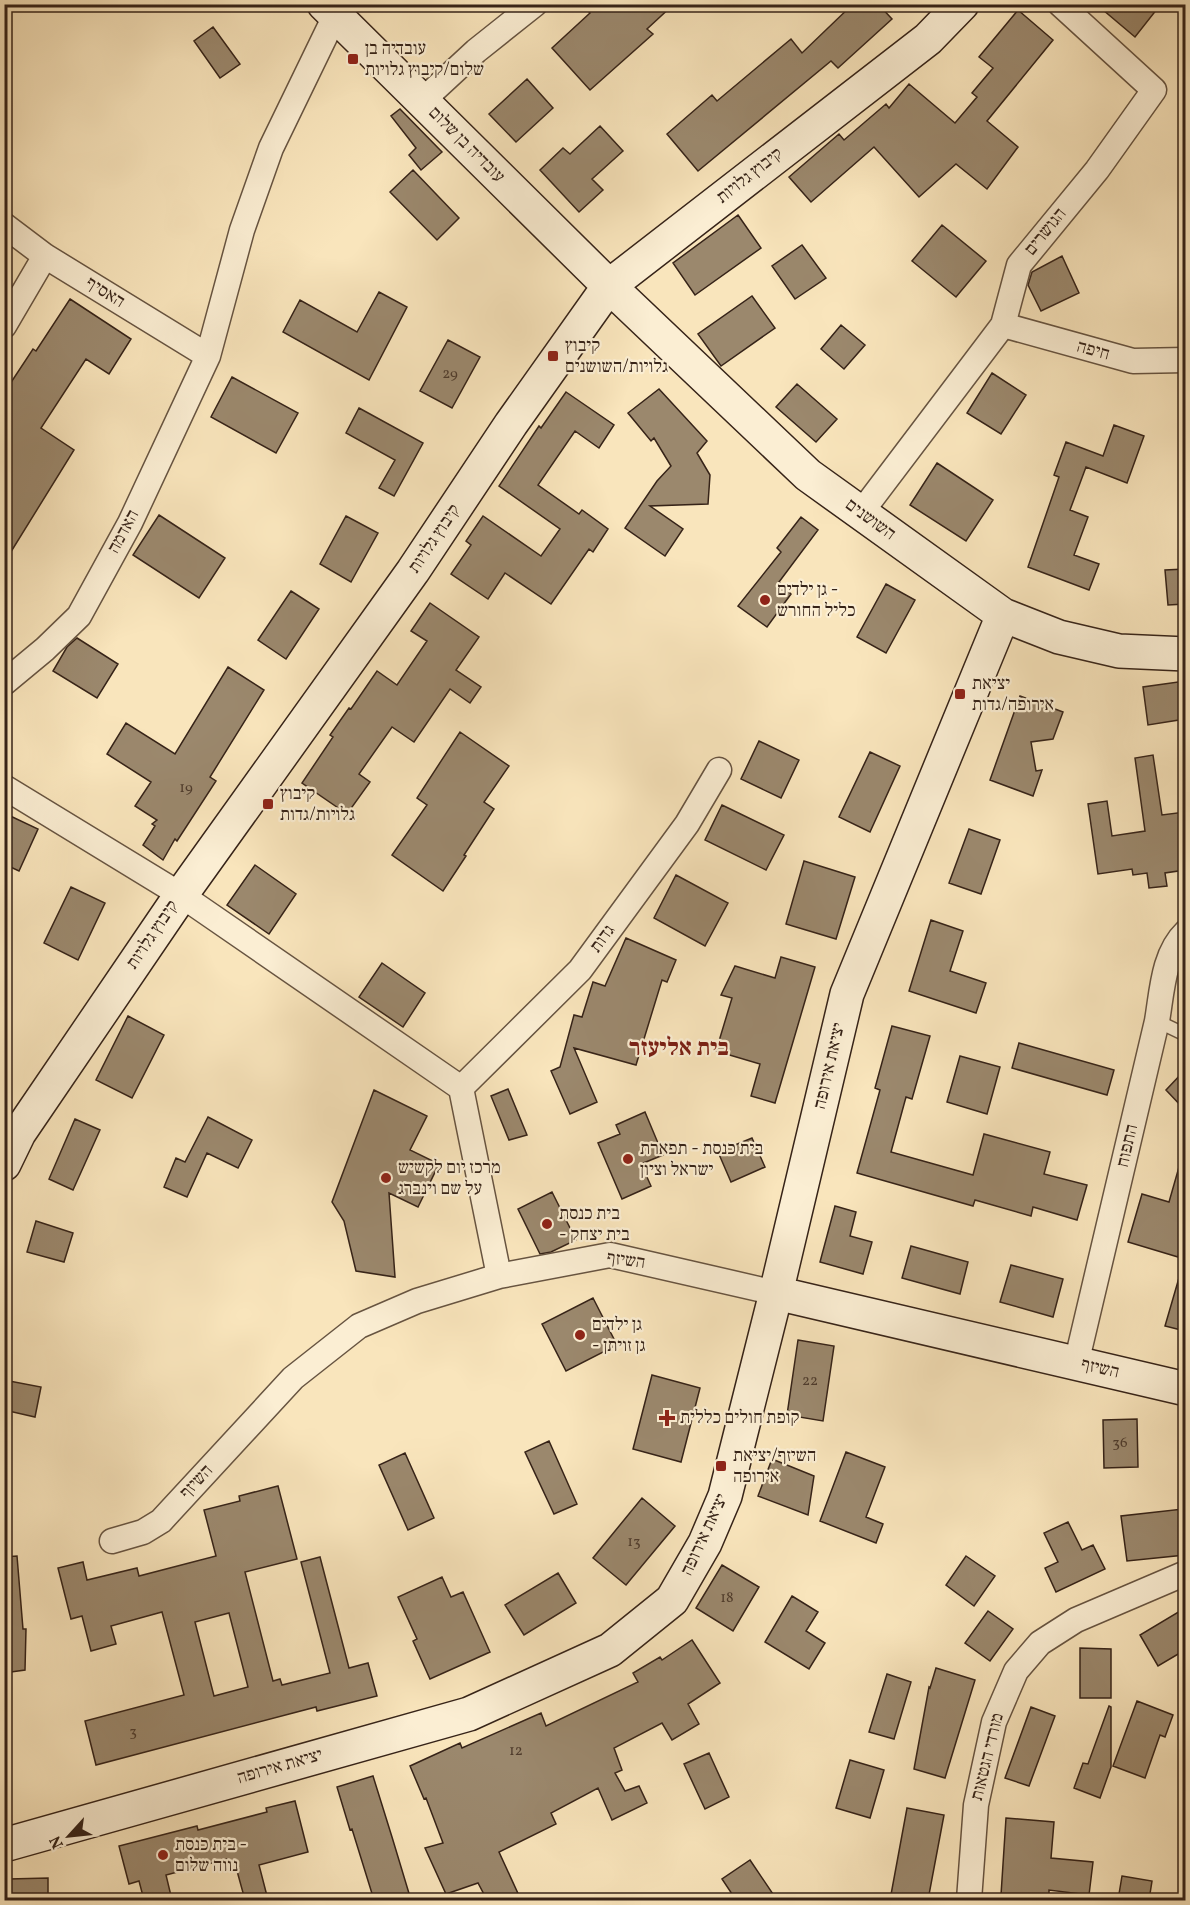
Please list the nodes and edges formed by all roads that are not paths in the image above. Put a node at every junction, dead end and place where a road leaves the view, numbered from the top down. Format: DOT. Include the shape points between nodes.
graph roads {
  1 [pos="535,4"];
  2 [pos="962,4"];
  3 [pos="1060,4"];
  4 [pos="330,10"];
  5 [pos="422,101"];
  6 [pos="4,225"];
  7 [pos="45,256"];
  8 [pos="609,286"];
  9 [pos="4,326"];
  10 [pos="1003,326"];
  11 [pos="208,356"];
  12 [pos="1185,360"];
  13 [pos="860,513"];
  14 [pos="1003,615"];
  15 [pos="1185,654"];
  16 [pos="4,683"];
  17 [pos="719,770"];
  18 [pos="4,787"];
  19 [pos="181,895"];
  20 [pos="1185,932"];
  21 [pos="1157,1021"];
  22 [pos="1185,1035"];
  23 [pos="461,1088"];
  24 [pos="4,1164"];
  25 [pos="499,1276"];
  26 [pos="776,1293"];
  27 [pos="1076,1364"];
  28 [pos="1185,1389"];
  29 [pos="112,1541"];
  30 [pos="1185,1573"];
  31 [pos="4,1845"];
  32 [pos="969,1900"];
  1 -- 5 [label="street"];
  2 -- 8 [label="street, קיבוץ גלויות" via="928,39"];
  3 -- 10 [label="street, הגושרים" via="1154,90 1097,170 1019,265"];
  4 -- 5 [label="street, עובדיה בן שלום"];
  4 -- 11 [label="street, האדמה" via="271,148 242,230"];
  5 -- 8 [label="street, עובדיה בן שלום"];
  6 -- 7 [label="street, האסיף"];
  7 -- 9 [label="street"];
  7 -- 11 [label="street, האסיף"];
  8 -- 13 [label="street, השושנים" via="808,475"];
  8 -- 19 [label="street, קיבוץ גלויות" via="413,571"];
  10 -- 12 [label="street, חיפה" via="1133,361"];
  10 -- 13 [label="street, הגושרים"];
  11 -- 16 [label="street, האדמה" via="130,523 79,616"];
  13 -- 14 [label="street, השושנים"];
  14 -- 15 [label="street, השושנים" via="1059,637 1119,651"];
  14 -- 26 [label="street, יציאת אירופה" via="847,994"];
  17 -- 23 [label="street, גדות" via="687,824 580,970"];
  18 -- 19 [label="street"];
  19 -- 23 [label="street"];
  19 -- 24 [label="street, קיבוץ גלויות" via="19,1133"];
  20 -- 21 [label="street, התפוח" via="1165,969"];
  21 -- 22 [label="lane"];
  21 -- 27 [label="street, התפוח"];
  23 -- 25 [label="street"];
  25 -- 26 [label="street, השיזף" via="610,1255"];
  25 -- 29 [label="street, השיזף" via="417,1301 359,1326 293,1378 161,1521 142,1532"];
  26 -- 27 [label="street, השיזף"];
  26 -- 31 [label="street, יציאת אירופה" via="725,1496 705,1543 672,1600 610,1650 469,1714"];
  27 -- 28 [label="street, השיזף"];
  30 -- 32 [label="street, מורדי הגטאות" via="1076,1620 1040,1642 1016,1671 994,1722 976,1805"];
}
